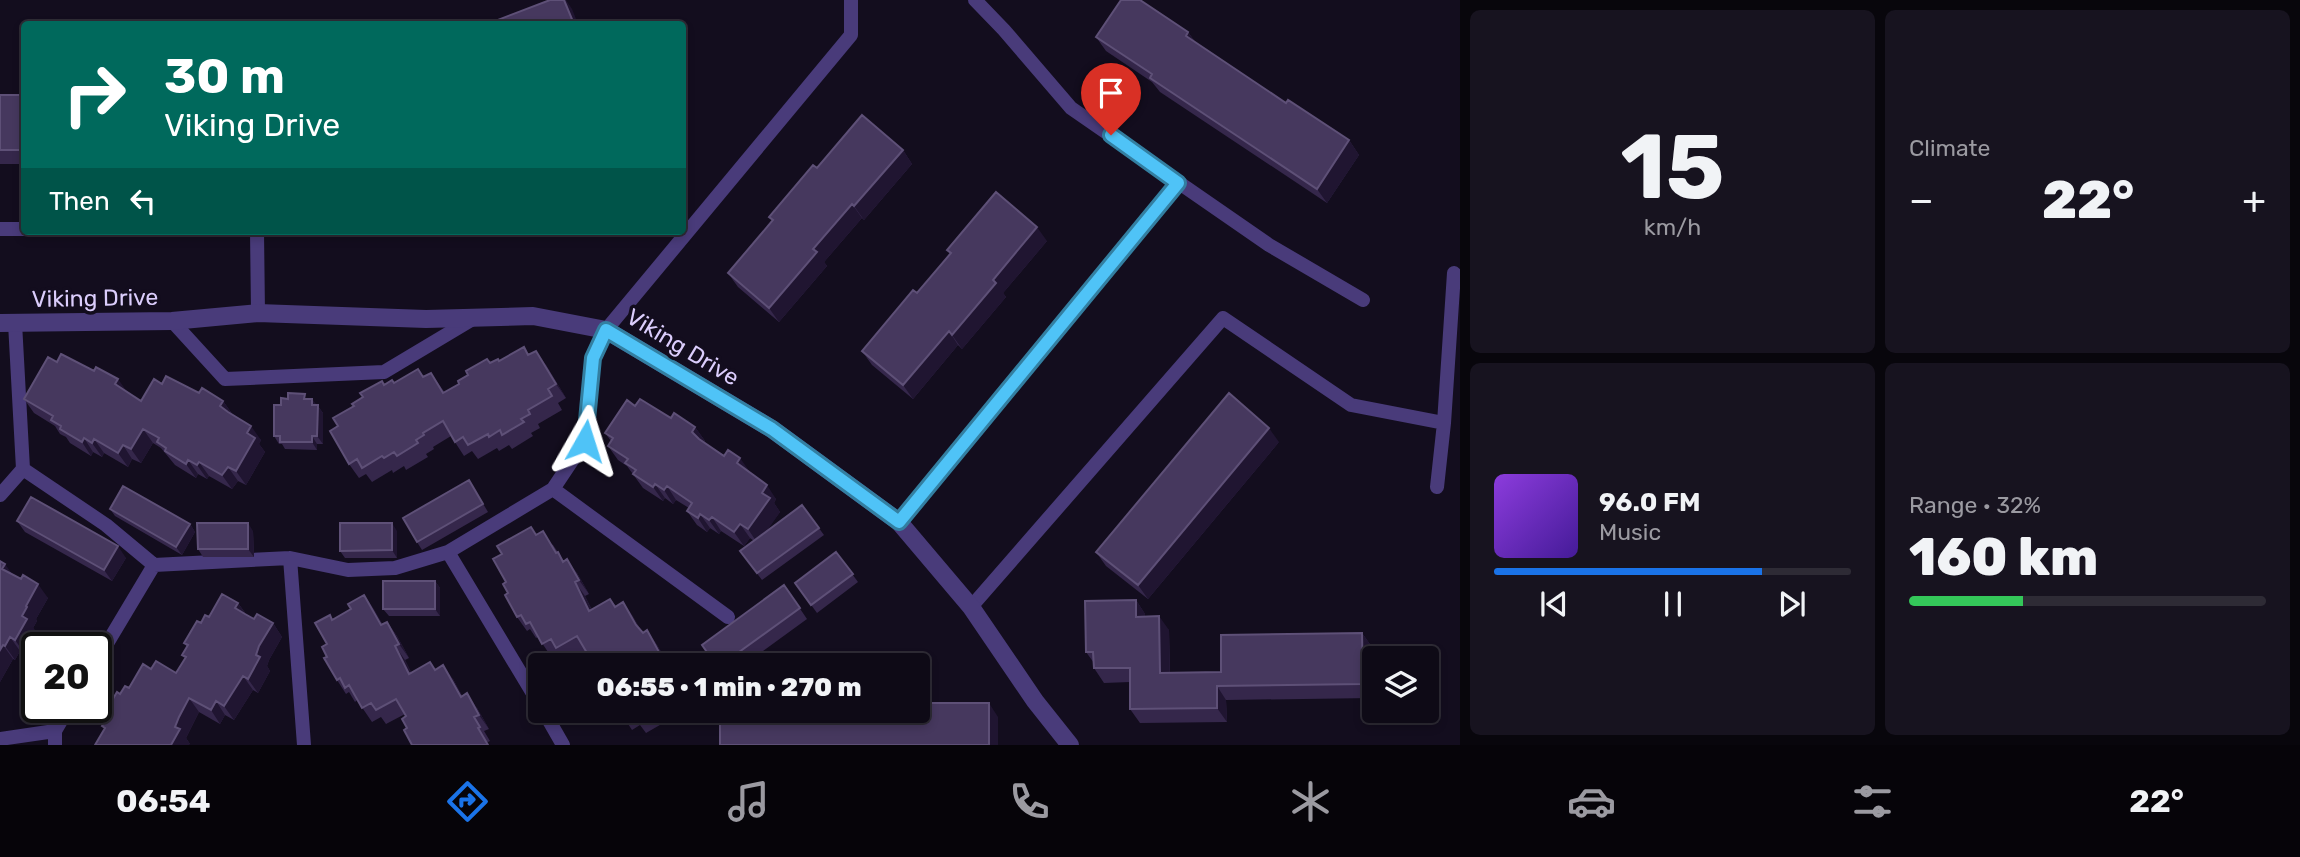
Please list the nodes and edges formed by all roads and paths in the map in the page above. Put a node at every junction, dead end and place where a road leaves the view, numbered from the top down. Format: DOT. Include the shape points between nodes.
graph roads {
  1 [pos="851,0"];
  2 [pos="975,0"];
  3 [pos="1178,183"];
  4 [pos="0,229"];
  5 [pos="21,229"];
  6 [pos="686,234"];
  7 [pos="257,235"];
  8 [pos="685,235"];
  9 [pos="1454,273"];
  10 [pos="1363,300"];
  11 [pos="258,313"];
  12 [pos="476,317"];
  13 [pos="172,321"];
  14 [pos="7,323"];
  15 [pos="606,330"];
  16 [pos="1444,423"];
  17 [pos="23,469"];
  18 [pos="1437,487"];
  19 [pos="553,489"];
  20 [pos="0,495"];
  21 [pos="899,522"];
  22 [pos="448,552"];
  23 [pos="290,558"];
  24 [pos="155,565"];
  25 [pos="971,607"];
  26 [pos="728,618"];
  27 [pos="112,636"];
  28 [pos="528,686"];
  29 [pos="550,723"];
  30 [pos="55,738"];
  31 [pos="0,739"];
  32 [pos="302,745"];
  33 [pos="563,745"];
  34 [pos="1070,745"];
  1 -- 6 [label="lane" via="851,35"];
  2 -- 3 [label="lane" via="1071,108"];
  3 -- 10 [label="lane" via="1269,246"];
  3 -- 21 [label="lane"];
  4 -- 5 [label="lane"];
  7 -- 11 [label="lane"];
  8 -- 15 [label="lane"];
  9 -- 16 [label="lane"];
  11 -- 12 [label="street, Viking Drive"];
  11 -- 13 [label="street, Viking Drive"];
  12 -- 13 [label="lane" via="384,372 225,379"];
  12 -- 15 [label="street, Viking Drive" via="533,316"];
  13 -- 14 [label="street, Viking Drive"];
  14 -- 17 [label="lane"];
  15 -- 19 [label="lane" via="593,358 585,441"];
  15 -- 21 [label="street, Viking Drive" via="772,429"];
  16 -- 18 [label="lane"];
  16 -- 25 [label="lane" via="1351,405 1223,318"];
  17 -- 20 [label="lane"];
  17 -- 24 [label="lane"];
  19 -- 22 [label="lane"];
  19 -- 26 [label="lane"];
  21 -- 25 [label="street, Viking Drive"];
  22 -- 23 [label="lane" via="395,568 348,570"];
  22 -- 28 [label="lane"];
  23 -- 24 [label="lane"];
  23 -- 32 [label="lane"];
  24 -- 27 [label="lane"];
  25 -- 34 [label="street, Viking Drive"];
  29 -- 33 [label="lane"];
  30 -- 31 [label="lane"];
}
